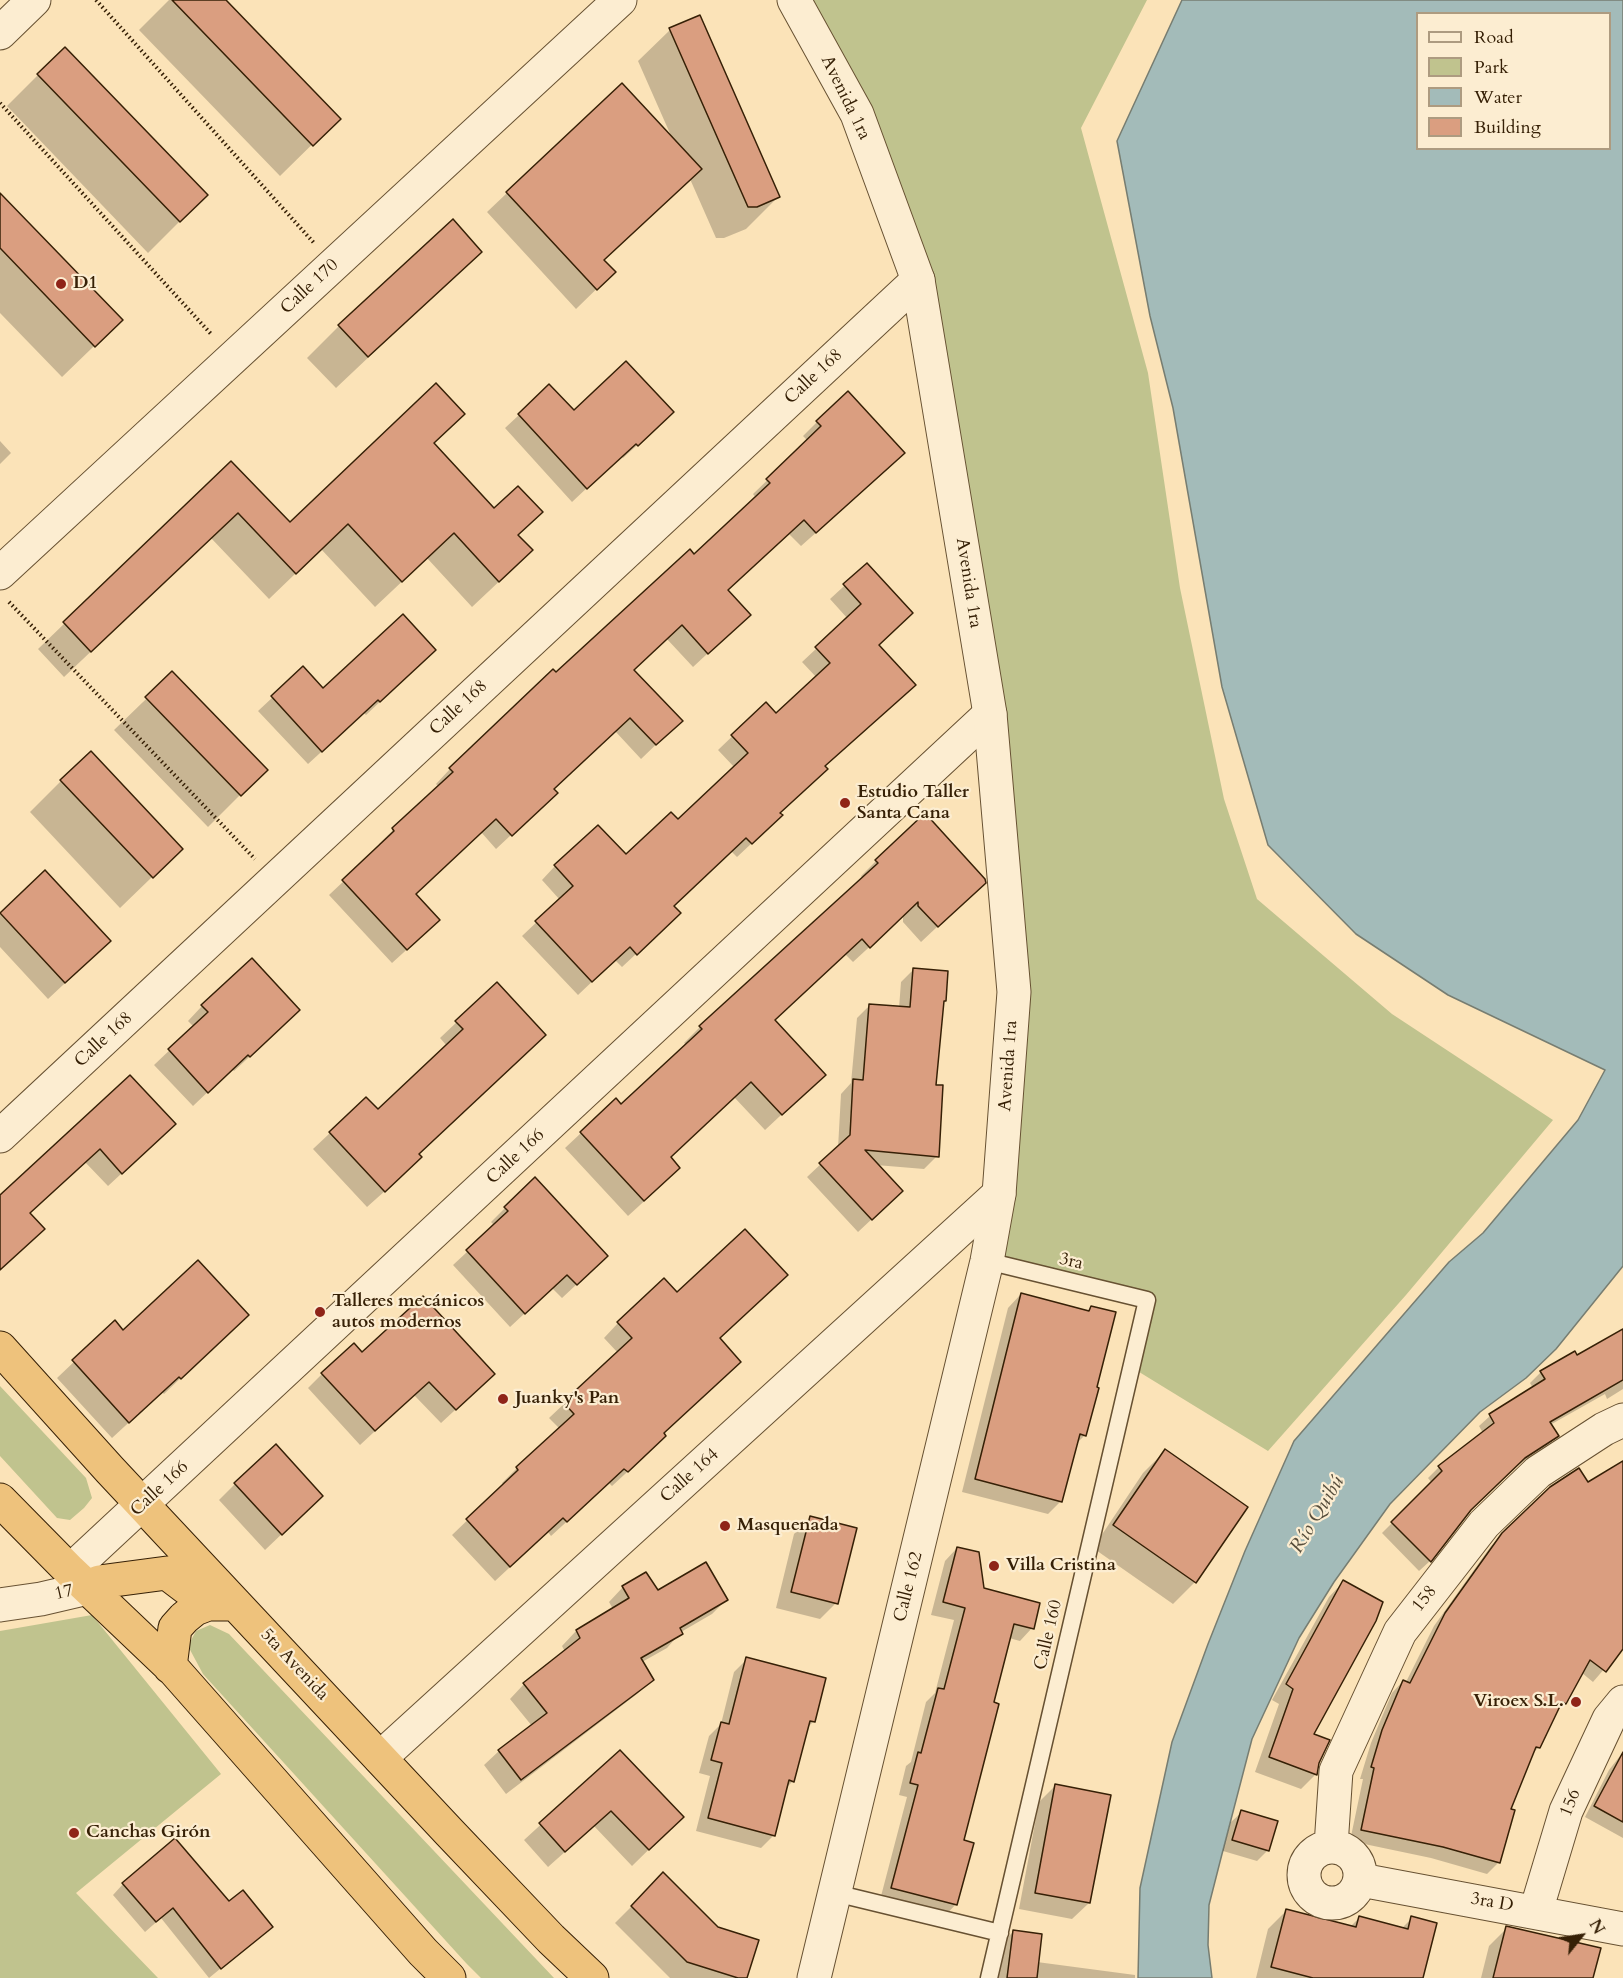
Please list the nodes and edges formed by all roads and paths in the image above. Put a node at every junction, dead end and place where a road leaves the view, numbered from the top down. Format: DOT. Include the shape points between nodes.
graph roads {
  1 [pos="34,0"];
  2 [pos="96,0"];
  3 [pos="620,0"];
  4 [pos="794,0"];
  5 [pos="0,33"];
  6 [pos="0,103"];
  7 [pos="333,265"];
  8 [pos="918,280"];
  9 [pos="233,358"];
  10 [pos="4,587"];
  11 [pos="990,714"];
  12 [pos="275,879"];
  13 [pos="0,1136"];
  14 [pos="999,1194"];
  15 [pos="987,1261"];
  16 [pos="1147,1300"];
  17 [pos="0,1348"];
  18 [pos="1623,1420"];
  19 [pos="0,1500"];
  20 [pos="143,1505"];
  21 [pos="79,1579"];
  22 [pos="222,1604"];
  23 [pos="0,1605"];
  24 [pos="170,1667"];
  25 [pos="1623,1702"];
  26 [pos="380,1758"];
  27 [pos="1331,1846"];
  28 [pos="1361,1880"];
  29 [pos="835,1893"];
  30 [pos="1536,1911"];
  31 [pos="1623,1929"];
  32 [pos="1000,1933"];
  33 [pos="424,1965"];
  34 [pos="449,1978"];
  35 [pos="592,1978"];
  36 [pos="814,1978"];
  37 [pos="989,1978"];
  1 -- 5 [label="street"];
  2 -- 7 [label="path"];
  3 -- 7 [label="street, Calle 170"];
  4 -- 8 [label="street, Avenida 1ra" via="858,114"];
  6 -- 9 [label="path"];
  7 -- 9 [label="street, Calle 170"];
  8 -- 11 [label="street, Avenida 1ra"];
  8 -- 12 [label="street, Calle 168"];
  9 -- 10 [label="street, Calle 170"];
  10 -- 12 [label="path"];
  11 -- 14 [label="street, Avenida 1ra" via="1014,992"];
  11 -- 20 [label="street, Calle 166"];
  12 -- 13 [label="street, Calle 168"];
  14 -- 15 [label="street, Calle 162"];
  14 -- 26 [label="street, Calle 164"];
  15 -- 16 [label="lane, 3ra"];
  15 -- 29 [label="street, Calle 162"];
  16 -- 32 [label="lane, Calle 160"];
  17 -- 20 [label="highway, 5ta Avenida"];
  18 -- 27 [label="street, 158" via="1538,1472 1484,1524 1400,1632 1336,1771"];
  19 -- 21 [label="highway"];
  20 -- 21 [label="street, Calle 166"];
  20 -- 22 [label="highway, 5ta Avenida"];
  21 -- 22 [label="highway" via="99,1582 167,1573"];
  21 -- 23 [label="street, Calle 166" via="41,1599"];
  21 -- 24 [label="highway"];
  22 -- 24 [label="highway" via="195,1609 175,1628"];
  22 -- 26 [label="highway, 5ta Avenida"];
  24 -- 33 [label="highway"];
  25 -- 30 [label="street, 156" via="1609,1719 1566,1811"];
  26 -- 35 [label="highway, 5ta Avenida"];
  27 -- 28 [label="street" via="1347,1850 1359,1863"];
  27 -- 28 [label="street" via="1314,1852 1304,1868 1306,1886 1317,1900 1336,1904 1352,1896"];
  28 -- 30 [label="street, 3ra D"];
  29 -- 32 [label="lane"];
  29 -- 36 [label="street, Calle 162"];
  30 -- 31 [label="street, 3ra D"];
  32 -- 37 [label="lane, Calle 160"];
  33 -- 34 [label="highway"];
}
